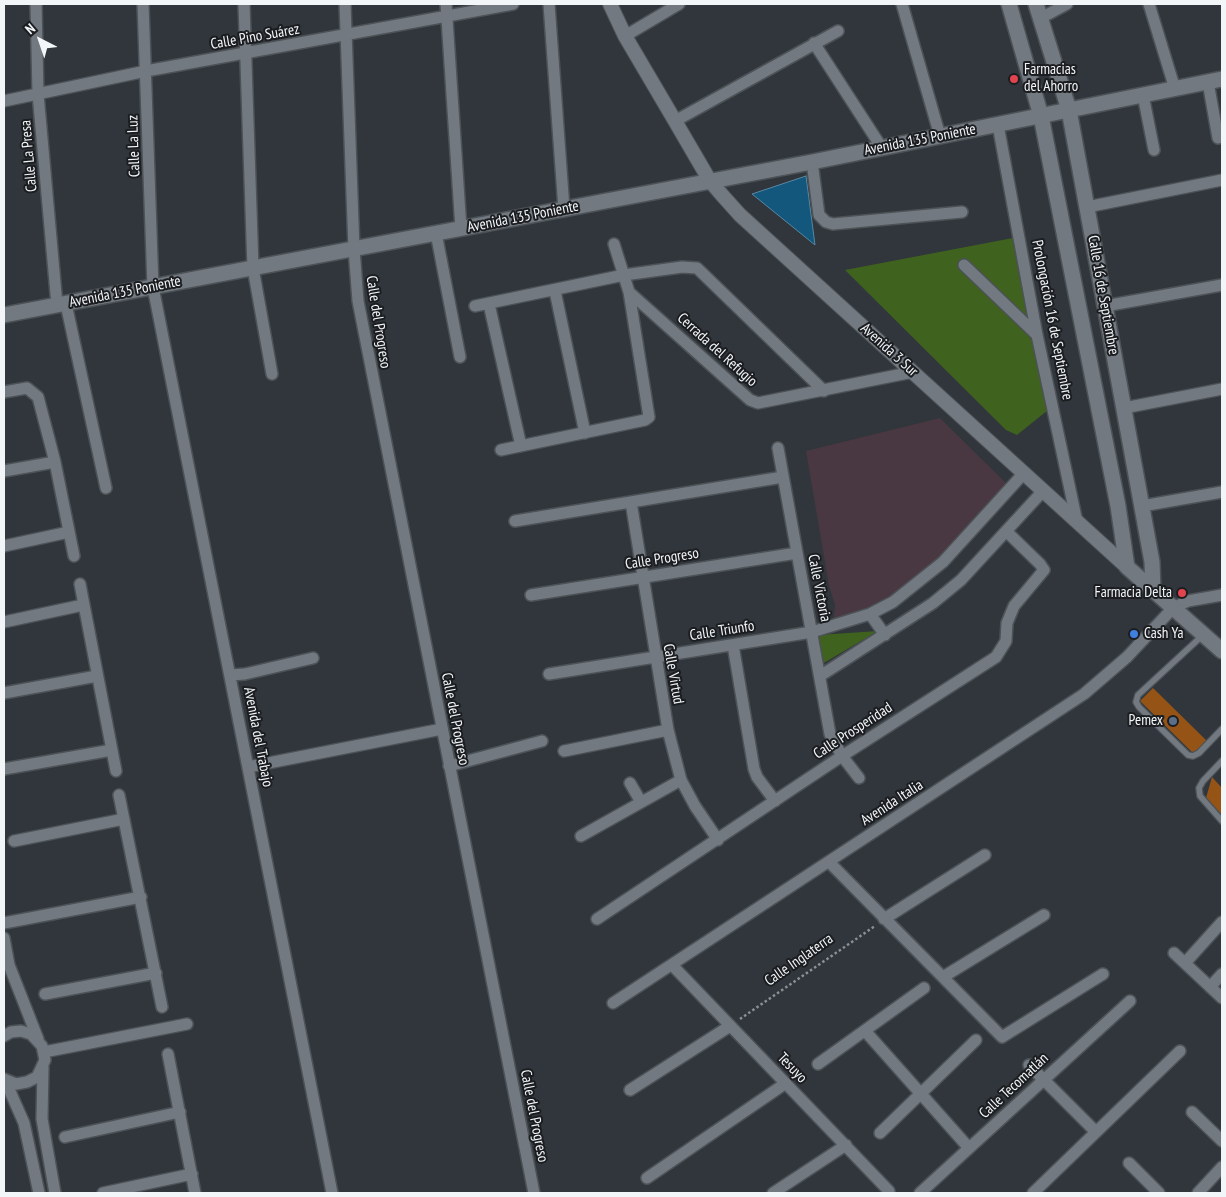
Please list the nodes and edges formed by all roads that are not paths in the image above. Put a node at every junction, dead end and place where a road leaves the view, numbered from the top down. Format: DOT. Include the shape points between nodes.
graph roads {
  1 [pos="36,4"];
  2 [pos="143,4"];
  3 [pos="244,4"];
  4 [pos="345,4"];
  5 [pos="513,4"];
  6 [pos="549,4"];
  7 [pos="610,4"];
  8 [pos="679,4"];
  9 [pos="902,4"];
  10 [pos="1009,4"];
  11 [pos="1067,4"];
  12 [pos="1149,4"];
  13 [pos="446,9"];
  14 [pos="1039,11"];
  15 [pos="838,31"];
  16 [pos="347,36"];
  17 [pos="626,36"];
  18 [pos="814,43"];
  19 [pos="247,54"];
  20 [pos="146,71"];
  21 [pos="1215,81"];
  22 [pos="1175,89"];
  23 [pos="38,94"];
  24 [pos="1143,95"];
  25 [pos="4,101"];
  26 [pos="1069,110"];
  27 [pos="1041,116"];
  28 [pos="675,121"];
  29 [pos="998,125"];
  30 [pos="940,136"];
  31 [pos="1218,138"];
  32 [pos="882,148"];
  33 [pos="1154,150"];
  34 [pos="812,162"];
  35 [pos="1222,180"];
  36 [pos="710,181"];
  37 [pos="1087,207"];
  38 [pos="564,209"];
  39 [pos="962,212"];
  40 [pos="461,229"];
  41 [pos="436,233"];
  42 [pos="614,244"];
  43 [pos="354,249"];
  44 [pos="964,265"];
  45 [pos="253,268"];
  46 [pos="624,275"];
  47 [pos="1222,285"];
  48 [pos="154,287"];
  49 [pos="555,291"];
  50 [pos="629,292"];
  51 [pos="489,304"];
  52 [pos="61,305"];
  53 [pos="475,306"];
  54 [pos="1105,306"];
  55 [pos="4,316"];
  56 [pos="1037,335"];
  57 [pos="460,357"];
  58 [pos="912,372"];
  59 [pos="272,374"];
  60 [pos="1222,389"];
  61 [pos="824,391"];
  62 [pos="4,392"];
  63 [pos="1124,408"];
  64 [pos="585,433"];
  65 [pos="521,446"];
  66 [pos="778,448"];
  67 [pos="501,450"];
  68 [pos="55,462"];
  69 [pos="4,471"];
  70 [pos="1024,473"];
  71 [pos="783,477"];
  72 [pos="106,488"];
  73 [pos="1043,491"];
  74 [pos="1222,492"];
  75 [pos="630,502"];
  76 [pos="1142,506"];
  77 [pos="515,521"];
  78 [pos="1077,522"];
  79 [pos="1006,531"];
  80 [pos="69,532"];
  81 [pos="4,546"];
  82 [pos="797,553"];
  83 [pos="74,556"];
  84 [pos="1127,567"];
  85 [pos="642,578"];
  86 [pos="80,584"];
  87 [pos="1152,590"];
  88 [pos="531,595"];
  89 [pos="1222,595"];
  90 [pos="83,604"];
  91 [pos="1173,608"];
  92 [pos="870,614"];
  93 [pos="4,622"];
  94 [pos="812,632"];
  95 [pos="885,635"];
  96 [pos="1203,635"];
  97 [pos="733,645"];
  98 [pos="1222,651"];
  99 [pos="655,657"];
  100 [pos="313,658"];
  101 [pos="549,674"];
  102 [pos="230,675"];
  103 [pos="97,676"];
  104 [pos="820,676"];
  105 [pos="4,693"];
  106 [pos="442,729"];
  107 [pos="1222,729"];
  108 [pos="668,730"];
  109 [pos="542,741"];
  110 [pos="112,750"];
  111 [pos="564,751"];
  112 [pos="842,756"];
  113 [pos="1222,761"];
  114 [pos="449,766"];
  115 [pos="248,767"];
  116 [pos="4,769"];
  117 [pos="116,771"];
  118 [pos="859,778"];
  119 [pos="681,780"];
  120 [pos="630,783"];
  121 [pos="119,795"];
  122 [pos="775,801"];
  123 [pos="641,802"];
  124 [pos="124,819"];
  125 [pos="1222,821"];
  126 [pos="580,836"];
  127 [pos="718,840"];
  128 [pos="14,841"];
  129 [pos="985,855"];
  130 [pos="830,862"];
  131 [pos="141,897"];
  132 [pos="1044,915"];
  133 [pos="597,919"];
  134 [pos="884,919"];
  135 [pos="1222,922"];
  136 [pos="4,923"];
  137 [pos="4,938"];
  138 [pos="1174,952"];
  139 [pos="1185,963"];
  140 [pos="673,966"];
  141 [pos="156,973"];
  142 [pos="1103,974"];
  143 [pos="1222,974"];
  144 [pos="943,977"];
  145 [pos="1210,987"];
  146 [pos="924,988"];
  147 [pos="45,994"];
  148 [pos="1222,998"];
  149 [pos="1130,1001"];
  150 [pos="613,1003"];
  151 [pos="162,1006"];
  152 [pos="187,1024"];
  153 [pos="730,1026"];
  154 [pos="866,1032"];
  155 [pos="4,1036"];
  156 [pos="976,1040"];
  157 [pos="39,1041"];
  158 [pos="1180,1051"];
  159 [pos="44,1052"];
  160 [pos="168,1054"];
  161 [pos="818,1064"];
  162 [pos="1029,1065"];
  163 [pos="43,1067"];
  164 [pos="4,1079"];
  165 [pos="1044,1080"];
  166 [pos="786,1083"];
  167 [pos="630,1090"];
  168 [pos="921,1094"];
  169 [pos="180,1112"];
  170 [pos="1192,1112"];
  171 [pos="1096,1132"];
  172 [pos="880,1133"];
  173 [pos="65,1137"];
  174 [pos="1222,1141"];
  175 [pos="846,1145"];
  176 [pos="969,1148"];
  177 [pos="1129,1164"];
  178 [pos="1222,1167"];
  179 [pos="192,1174"];
  180 [pos="647,1178"];
  181 [pos="889,1191"];
  182 [pos="1157,1192"];
  183 [pos="39,1193"];
  184 [pos="55,1193"];
  185 [pos="103,1193"];
  186 [pos="195,1193"];
  187 [pos="332,1193"];
  188 [pos="534,1193"];
  189 [pos="773,1193"];
  190 [pos="920,1193"];
  191 [pos="1033,1193"];
  192 [pos="1198,1193"];
  1 -- 23 [label="street, Calle La Presa"];
  2 -- 20 [label="street, Calle La Luz"];
  3 -- 19 [label="street"];
  4 -- 16 [label="street, Calle del Progreso"];
  5 -- 13 [label="street, Calle Pino Suárez"];
  6 -- 38 [label="street"];
  7 -- 17 [label="street, Avenida 3 Sur"];
  8 -- 17 [label="street"];
  9 -- 30 [label="street"];
  10 -- 27 [label="main road, Calle 16 de Septiembre"];
  11 -- 14 [label="street"];
  12 -- 22 [label="street"];
  13 -- 16 [label="street, Calle Pino Suárez"];
  13 -- 40 [label="street"];
  14 -- 26 [label="main road, Calle 16 de Septiembre"];
  15 -- 18 [label="street"];
  16 -- 19 [label="street, Calle Pino Suárez"];
  16 -- 43 [label="street, Calle del Progreso"];
  17 -- 28 [label="street, Avenida 3 Sur"];
  18 -- 28 [label="street"];
  18 -- 32 [label="street"];
  19 -- 20 [label="street, Calle Pino Suárez"];
  19 -- 45 [label="street"];
  20 -- 23 [label="street, Calle Pino Suárez"];
  20 -- 48 [label="street, Calle La Luz"];
  21 -- 22 [label="main road, Avenida 135 Poniente"];
  21 -- 31 [label="street"];
  22 -- 24 [label="main road, Avenida 135 Poniente"];
  23 -- 25 [label="street, Calle Pino Suárez"];
  23 -- 52 [label="street, Calle La Presa"];
  24 -- 26 [label="main road, Avenida 135 Poniente"];
  24 -- 33 [label="street"];
  26 -- 27 [label="main road, Avenida 135 Poniente"];
  26 -- 37 [label="main road, Calle 16 de Septiembre"];
  27 -- 29 [label="main road, Avenida 135 Poniente"];
  27 -- 84 [label="main road, Calle 16 de Septiembre"];
  28 -- 36 [label="street, Avenida 3 Sur"];
  29 -- 30 [label="main road, Avenida 135 Poniente"];
  29 -- 56 [label="street, Prolongación 16 de Septiembre"];
  30 -- 32 [label="main road, Avenida 135 Poniente"];
  32 -- 34 [label="main road, Avenida 135 Poniente"];
  34 -- 36 [label="main road, Avenida 135 Poniente"];
  34 -- 39 [label="street" via="819,215 826,222 834,224"];
  35 -- 37 [label="street"];
  36 -- 38 [label="main road, Avenida 135 Poniente"];
  36 -- 58 [label="street, Avenida 3 Sur" via="740,215"];
  37 -- 54 [label="main road, Calle 16 de Septiembre"];
  38 -- 40 [label="main road, Avenida 135 Poniente"];
  40 -- 41 [label="main road, Avenida 135 Poniente"];
  41 -- 43 [label="main road, Avenida 135 Poniente"];
  41 -- 57 [label="street"];
  42 -- 46 [label="street"];
  43 -- 45 [label="main road, Avenida 135 Poniente"];
  43 -- 106 [label="street, Calle del Progreso" via="358,301"];
  44 -- 56 [label="street"];
  45 -- 48 [label="main road, Avenida 135 Poniente"];
  45 -- 59 [label="street"];
  46 -- 49 [label="street"];
  46 -- 50 [label="street"];
  46 -- 61 [label="street" via="697,268"];
  47 -- 54 [label="street"];
  48 -- 52 [label="main road, Avenida 135 Poniente"];
  48 -- 102 [label="street, Avenida del Trabajo"];
  49 -- 51 [label="street"];
  49 -- 64 [label="street"];
  50 -- 61 [label="street, Cerrada del Refugio" via="750,400 765,403"];
  50 -- 64 [label="street" via="649,417"];
  51 -- 53 [label="street"];
  51 -- 65 [label="street"];
  52 -- 55 [label="main road, Avenida 135 Poniente"];
  52 -- 72 [label="street, Calle La Presa"];
  54 -- 63 [label="main road, Calle 16 de Septiembre"];
  56 -- 78 [label="street, Prolongación 16 de Septiembre"];
  58 -- 61 [label="street, Cerrada del Refugio"];
  58 -- 70 [label="street, Avenida 3 Sur"];
  60 -- 63 [label="street"];
  62 -- 68 [label="street" via="27,388 34,391"];
  63 -- 76 [label="main road, Calle 16 de Septiembre"];
  64 -- 65 [label="street"];
  65 -- 67 [label="street"];
  66 -- 71 [label="street, Calle Victoria"];
  68 -- 69 [label="street"];
  68 -- 80 [label="street"];
  70 -- 73 [label="street, Avenida 3 Sur"];
  70 -- 92 [label="street, Calle Triunfo" via="943,562 893,602"];
  71 -- 75 [label="street"];
  71 -- 82 [label="street, Calle Victoria"];
  73 -- 78 [label="street, Avenida 3 Sur"];
  73 -- 79 [label="street"];
  74 -- 76 [label="street"];
  75 -- 77 [label="street"];
  75 -- 85 [label="street, Calle Virtud"];
  76 -- 87 [label="main road, Calle 16 de Septiembre" via="1152,562"];
  78 -- 84 [label="street, Avenida 3 Sur"];
  79 -- 95 [label="street" via="961,580"];
  79 -- 112 [label="street, Calle Prosperidad" via="1044,570 1014,606 1002,649 996,657"];
  80 -- 81 [label="street"];
  80 -- 83 [label="street"];
  82 -- 85 [label="street, Calle Progreso"];
  82 -- 94 [label="street, Calle Victoria"];
  84 -- 87 [label="main road, Avenida 3 Sur"];
  85 -- 88 [label="street, Calle Progreso"];
  85 -- 99 [label="street, Calle Virtud"];
  86 -- 90 [label="street"];
  87 -- 91 [label="main road, Avenida 3 Sur"];
  89 -- 91 [label="street"];
  90 -- 93 [label="street"];
  90 -- 103 [label="street"];
  91 -- 96 [label="main road, Avenida 3 Sur"];
  91 -- 130 [label="street, Avenida Italia" via="1127,657 1084,694"];
  92 -- 94 [label="street, Calle Triunfo"];
  92 -- 95 [label="street"];
  94 -- 97 [label="street, Calle Triunfo"];
  94 -- 104 [label="street, Calle Victoria"];
  95 -- 104 [label="street"];
  96 -- 98 [label="main road, Avenida 3 Sur"];
  96 -- 107 [label="lane" via="1138,695 1136,702 1188,755 1199,753"];
  97 -- 99 [label="street, Calle Triunfo"];
  97 -- 122 [label="street" via="754,769"];
  99 -- 101 [label="street, Calle Triunfo"];
  99 -- 108 [label="street, Calle Virtud"];
  100 -- 102 [label="street"];
  102 -- 115 [label="street, Avenida del Trabajo"];
  103 -- 105 [label="street"];
  103 -- 110 [label="street"];
  104 -- 112 [label="street, Calle Victoria" via="830,734"];
  106 -- 114 [label="street, Calle del Progreso"];
  106 -- 115 [label="street"];
  108 -- 111 [label="street"];
  108 -- 119 [label="street, Calle Virtud"];
  109 -- 114 [label="street"];
  110 -- 116 [label="street"];
  110 -- 117 [label="street"];
  112 -- 118 [label="street"];
  112 -- 122 [label="street, Calle Prosperidad"];
  113 -- 125 [label="lane" via="1199,788 1200,796"];
  114 -- 188 [label="street, Calle del Progreso"];
  115 -- 187 [label="street, Avenida del Trabajo"];
  119 -- 123 [label="street"];
  119 -- 127 [label="street, Calle Virtud"];
  120 -- 123 [label="street"];
  121 -- 124 [label="street"];
  122 -- 127 [label="street, Calle Prosperidad"];
  123 -- 126 [label="street"];
  124 -- 128 [label="street"];
  124 -- 131 [label="street"];
  127 -- 133 [label="street, Calle Prosperidad"];
  129 -- 134 [label="street"];
  130 -- 134 [label="street"];
  130 -- 140 [label="street, Avenida Italia"];
  131 -- 136 [label="street"];
  131 -- 141 [label="street"];
  132 -- 144 [label="street"];
  134 -- 144 [label="street"];
  135 -- 139 [label="street"];
  137 -- 157 [label="street" via="9,965"];
  138 -- 139 [label="street"];
  139 -- 145 [label="street"];
  140 -- 150 [label="street, Avenida Italia"];
  140 -- 153 [label="street, Tesuyo"];
  141 -- 147 [label="street"];
  141 -- 151 [label="street"];
  142 -- 144 [label="street" via="1002,1037"];
  143 -- 145 [label="street"];
  145 -- 148 [label="street"];
  146 -- 154 [label="street"];
  149 -- 165 [label="street, Calle Tecomatlán"];
  152 -- 159 [label="street"];
  153 -- 166 [label="street, Tesuyo"];
  153 -- 167 [label="street"];
  154 -- 161 [label="street"];
  154 -- 168 [label="street"];
  155 -- 157 [label="street" via="21,1031"];
  156 -- 168 [label="street"];
  157 -- 159 [label="street"];
  158 -- 171 [label="street"];
  159 -- 163 [label="street"];
  160 -- 169 [label="street"];
  162 -- 165 [label="street"];
  163 -- 164 [label="street" via="27,1082 16,1084"];
  163 -- 184 [label="street" via="42,1119"];
  164 -- 183 [label="street" via="24,1123"];
  165 -- 171 [label="street"];
  165 -- 176 [label="street, Calle Tecomatlán"];
  166 -- 175 [label="street, Tesuyo"];
  166 -- 180 [label="street"];
  168 -- 172 [label="street"];
  168 -- 176 [label="street"];
  169 -- 173 [label="street"];
  169 -- 179 [label="street"];
  170 -- 174 [label="street"];
  171 -- 191 [label="street"];
  175 -- 181 [label="street, Tesuyo"];
  175 -- 189 [label="street"];
  176 -- 190 [label="street, Calle Tecomatlán"];
  177 -- 182 [label="street"];
  178 -- 192 [label="street"];
  179 -- 185 [label="street"];
  179 -- 186 [label="street"];
}
